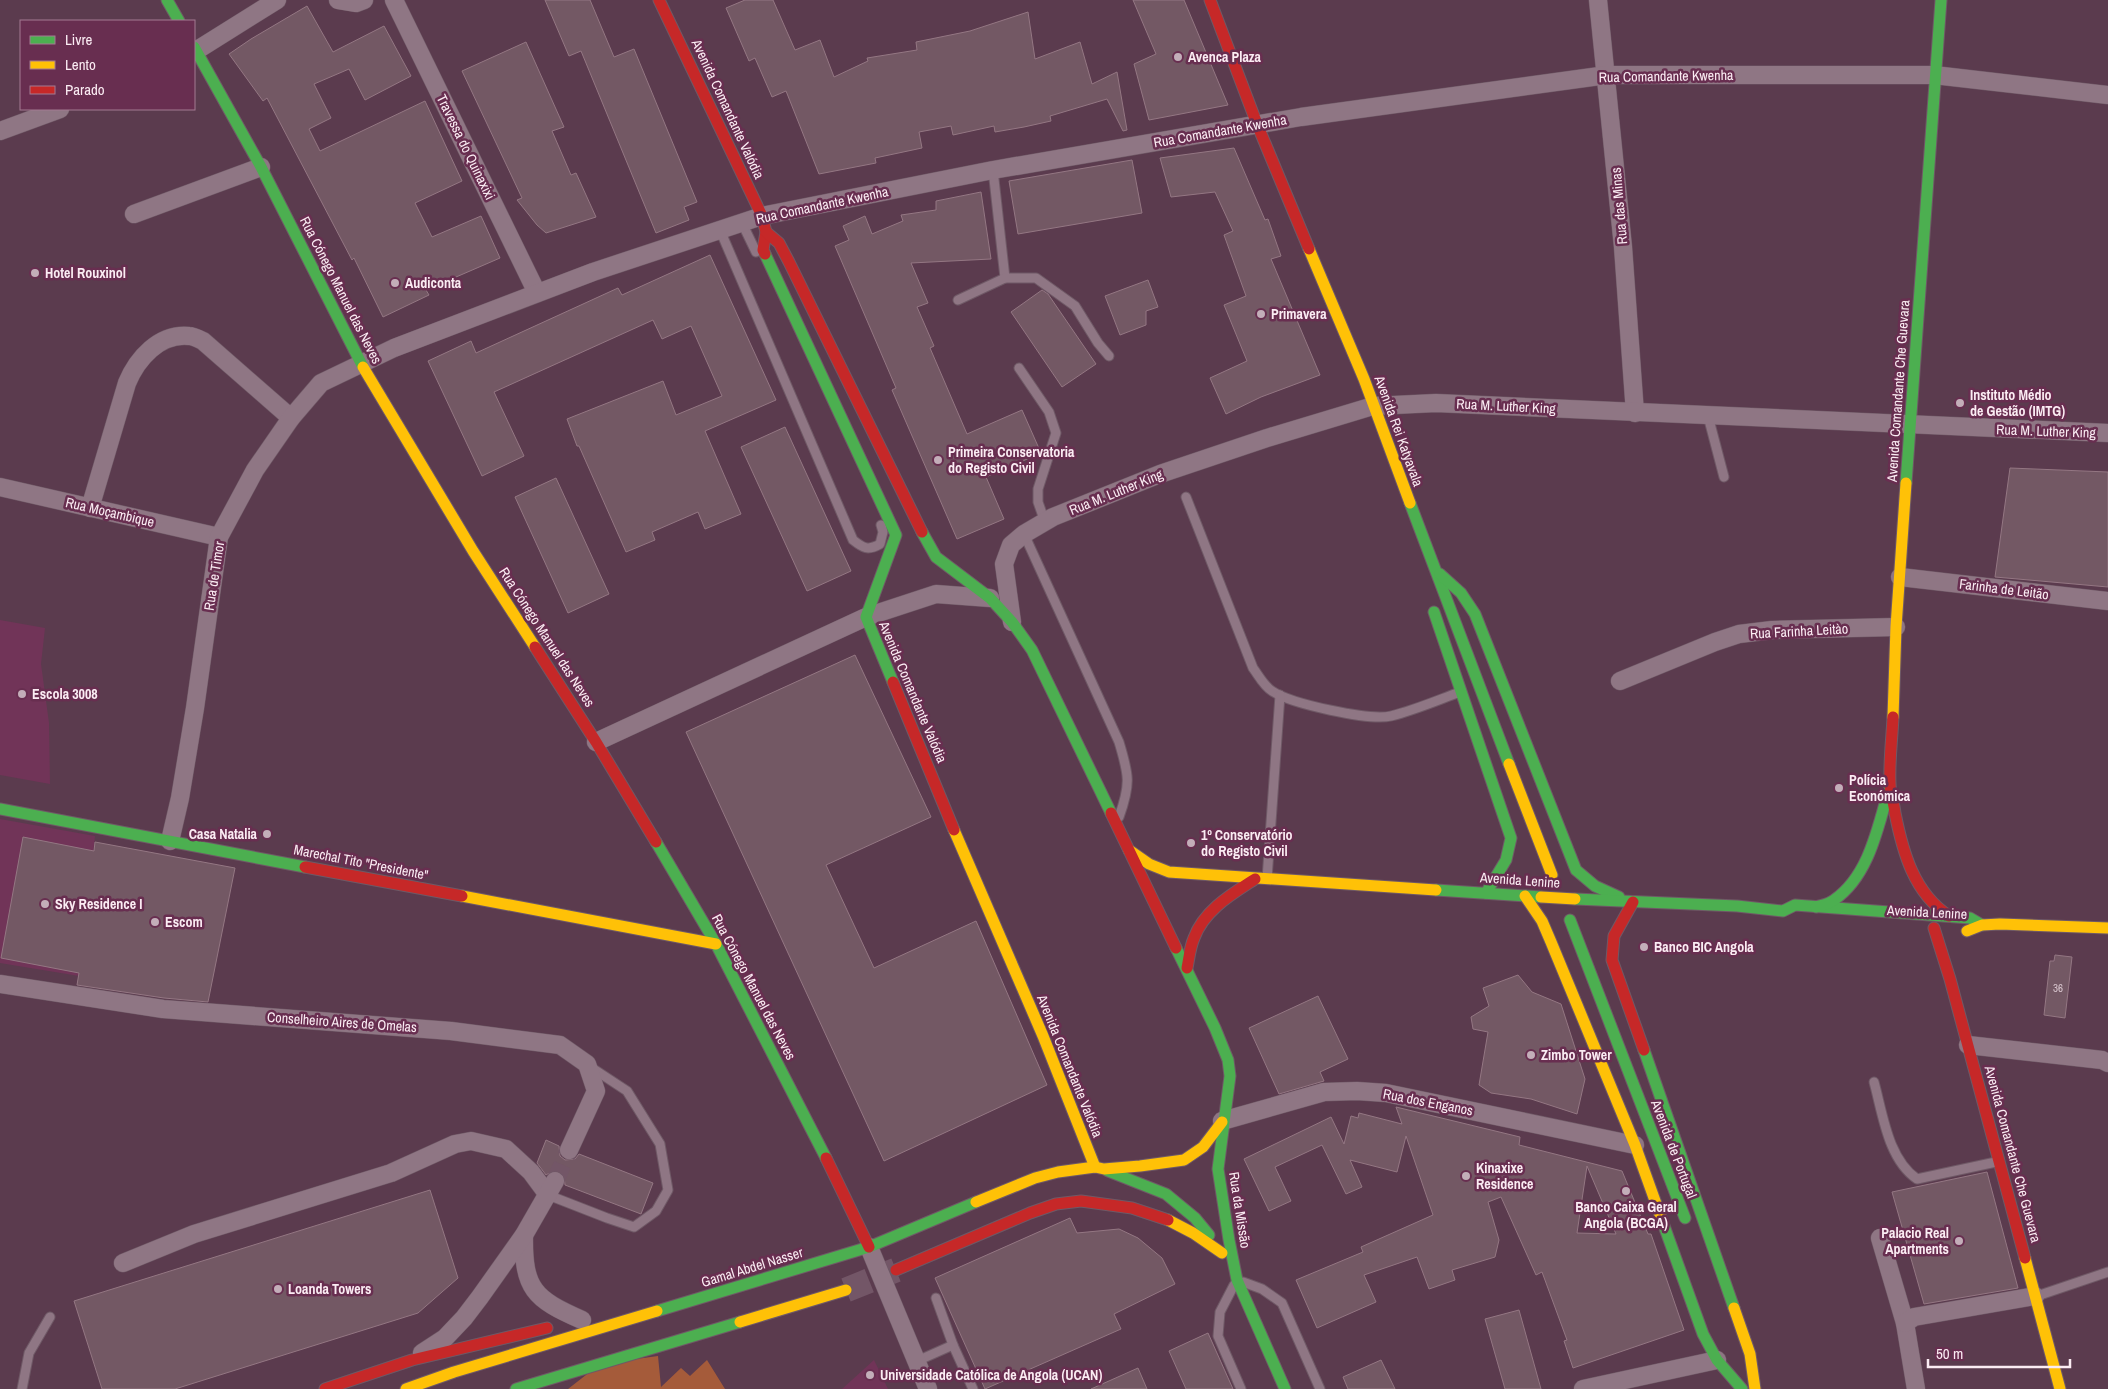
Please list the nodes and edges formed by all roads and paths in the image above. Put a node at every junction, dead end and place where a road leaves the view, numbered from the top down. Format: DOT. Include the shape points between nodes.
graph roads {
  1 [pos="167,0"];
  2 [pos="277,0"];
  3 [pos="338,0"];
  4 [pos="364,0"];
  5 [pos="394,0"];
  6 [pos="659,0"];
  7 [pos="1210,0"];
  8 [pos="1598,0"];
  9 [pos="1940,0"];
  10 [pos="178,20"];
  11 [pos="195,50"];
  12 [pos="1607,75"];
  13 [pos="1934,75"];
  14 [pos="2108,95"];
  15 [pos="57,110"];
  16 [pos="1257,124"];
  17 [pos="0,131"];
  18 [pos="261,167"];
  19 [pos="993,170"];
  20 [pos="134,214"];
  21 [pos="742,223"];
  22 [pos="764,224"];
  23 [pos="720,230"];
  24 [pos="1006,278"];
  25 [pos="537,293"];
  26 [pos="958,300"];
  27 [pos="1109,356"];
  28 [pos="361,363"];
  29 [pos="1019,368"];
  30 [pos="1373,406"];
  31 [pos="1635,413"];
  32 [pos="1708,416"];
  33 [pos="291,418"];
  34 [pos="1910,426"];
  35 [pos="2108,433"];
  36 [pos="1724,477"];
  37 [pos="0,487"];
  38 [pos="1186,497"];
  39 [pos="871,504"];
  40 [pos="90,508"];
  41 [pos="875,514"];
  42 [pos="1045,522"];
  43 [pos="1024,534"];
  44 [pos="219,537"];
  45 [pos="1434,568"];
  46 [pos="1900,577"];
  47 [pos="990,598"];
  48 [pos="2108,601"];
  49 [pos="866,617"];
  50 [pos="1012,622"];
  51 [pos="1896,627"];
  52 [pos="1620,681"];
  53 [pos="1461,692"];
  54 [pos="1280,695"];
  55 [pos="596,742"];
  56 [pos="1890,784"];
  57 [pos="0,809"];
  58 [pos="1116,824"];
  59 [pos="170,842"];
  60 [pos="1129,850"];
  61 [pos="1552,875"];
  62 [pos="1255,879"];
  63 [pos="1267,879"];
  64 [pos="1486,893"];
  65 [pos="1525,896"];
  66 [pos="1633,902"];
  67 [pos="1816,907"];
  68 [pos="1783,911"];
  69 [pos="1948,916"];
  70 [pos="1794,919"];
  71 [pos="1570,920"];
  72 [pos="1982,925"];
  73 [pos="1938,928"];
  74 [pos="2108,928"];
  75 [pos="716,944"];
  76 [pos="1187,968"];
  77 [pos="0,984"];
  78 [pos="1215,1028"];
  79 [pos="1968,1045"];
  80 [pos="2108,1063"];
  81 [pos="587,1064"];
  82 [pos="1874,1082"];
  83 [pos="1222,1122"];
  84 [pos="1635,1145"];
  85 [pos="569,1150"];
  86 [pos="1999,1161"];
  87 [pos="1099,1168"];
  88 [pos="552,1188"];
  89 [pos="1688,1225"];
  90 [pos="524,1235"];
  91 [pos="1880,1238"];
  92 [pos="862,1240"];
  93 [pos="1222,1253"];
  94 [pos="780,1262"];
  95 [pos="123,1263"];
  96 [pos="896,1270"];
  97 [pos="2108,1272"];
  98 [pos="1237,1280"];
  99 [pos="846,1290"];
  100 [pos="2035,1296"];
  101 [pos="936,1298"];
  102 [pos="620,1310"];
  103 [pos="50,1317"];
  104 [pos="586,1319"];
  105 [pos="1905,1323"];
  106 [pos="953,1345"];
  107 [pos="412,1360"];
  108 [pos="1717,1360"];
  109 [pos="916,1361"];
  110 [pos="1740,1362"];
  111 [pos="22,1389"];
  112 [pos="325,1389"];
  113 [pos="406,1389"];
  114 [pos="516,1389"];
  115 [pos="928,1389"];
  116 [pos="973,1389"];
  117 [pos="1241,1389"];
  118 [pos="1284,1389"];
  119 [pos="1320,1389"];
  120 [pos="1583,1389"];
  121 [pos="1742,1389"];
  122 [pos="1751,1389"];
  123 [pos="1755,1389"];
  124 [pos="1916,1389"];
  125 [pos="2060,1389"];
  1 -- 10 [label="main road"];
  2 -- 11 [label="street"];
  3 -- 4 [label="street" via="356,4"];
  5 -- 25 [label="street, Travessa do Quinaxixi"];
  6 -- 22 [label="main road, Avenida Comandante Valódia"];
  7 -- 16 [label="main road, Avenida Rei Katyavala"];
  8 -- 12 [label="street, Rua das Minas"];
  9 -- 13 [label="main road, Avenida Comandante Che Guevara"];
  11 -- 18 [label="main road, Rua Cónego Manuel das Neves"];
  12 -- 13 [label="street, Rua Comandante Kwenha"];
  12 -- 16 [label="street, Rua Comandante Kwenha"];
  12 -- 31 [label="street, Rua das Minas"];
  13 -- 14 [label="street, Rua Comandante Kwenha"];
  13 -- 34 [label="main road, Avenida Comandante Che Guevara"];
  15 -- 17 [label="street"];
  16 -- 19 [label="street, Rua Comandante Kwenha"];
  16 -- 30 [label="main road, Avenida Rei Katyavala"];
  18 -- 20 [label="street"];
  18 -- 28 [label="main road, Rua Cónego Manuel das Neves"];
  19 -- 22 [label="street, Rua Comandante Kwenha"];
  19 -- 24 [label="lane"];
  21 -- 22 [label="street, Rua Comandante Kwenha"];
  21 -- 23 [label="street, Rua Comandante Kwenha"];
  21 -- 39 [label="lane"];
  22 -- 47 [label="main road, Avenida Comandante Valódia" via="789,262 936,557"];
  22 -- 49 [label="main road, Avenida Comandante Valódia" via="762,250 896,535"];
  23 -- 25 [label="street, Rua Comandante Kwenha"];
  23 -- 41 [label="lane" via="853,540 864,548 880,544 883,532"];
  24 -- 26 [label="lane"];
  24 -- 27 [label="lane" via="1036,278 1058,293 1075,306"];
  25 -- 28 [label="street, Rua Comandante Kwenha"];
  28 -- 33 [label="street, Rua de Timor" via="321,383"];
  28 -- 55 [label="main road, Rua Cónego Manuel das Neves" via="473,551"];
  29 -- 42 [label="lane" via="1049,412 1056,433 1038,489 1038,502"];
  30 -- 31 [label="street, Rua M. Luther King" via="1436,403"];
  30 -- 42 [label="street, Rua M. Luther King" via="1160,474"];
  30 -- 45 [label="main road, Avenida Rei Katyavala"];
  31 -- 32 [label="street, Rua M. Luther King"];
  32 -- 34 [label="street, Rua M. Luther King"];
  32 -- 36 [label="lane"];
  33 -- 40 [label="street" via="203,341 190,336 164,342 141,358 127,383"];
  33 -- 44 [label="street, Rua de Timor" via="255,470"];
  34 -- 35 [label="street, Rua M. Luther King"];
  34 -- 46 [label="main road, Avenida Comandante Che Guevara"];
  37 -- 40 [label="street, Rua Moçambique"];
  38 -- 54 [label="lane" via="1253,668 1262,683"];
  40 -- 44 [label="street, Rua Moçambique"];
  42 -- 43 [label="street, Rua M. Luther King"];
  43 -- 50 [label="street, Rua M. Luther King" via="1011,545 1004,564"];
  43 -- 58 [label="lane" via="1127,766 1128,792"];
  44 -- 59 [label="street, Rua de Timor" via="195,708"];
  45 -- 53 [label="main road" via="1430,593"];
  45 -- 61 [label="main road, Avenida Rei Katyavala"];
  45 -- 66 [label="main road" via="1461,593 1474,614 1576,870 1595,886"];
  46 -- 48 [label="street, Farinha de Leitão"];
  46 -- 51 [label="main road, Avenida Comandante Che Guevara"];
  47 -- 49 [label="street" via="936,594"];
  47 -- 50 [label="main road, Avenida Comandante Valódia"];
  49 -- 55 [label="street"];
  49 -- 87 [label="main road, Avenida Comandante Valódia"];
  50 -- 58 [label="main road, Avenida Comandante Valódia" via="1032,650"];
  51 -- 52 [label="street, Rua Farinha Leitào" via="1738,634"];
  51 -- 56 [label="main road, Avenida Comandante Che Guevara"];
  53 -- 54 [label="lane" via="1390,716 1359,716"];
  53 -- 64 [label="main road" via="1511,838 1505,864"];
  54 -- 63 [label="lane"];
  55 -- 75 [label="main road, Rua Cónego Manuel das Neves"];
  56 -- 67 [label="main road, Avenida Comandante Che Guevara" via="1874,841 1857,876 1834,901"];
  56 -- 69 [label="main road, Avenida Comandante Che Guevara" via="1901,843 1915,879 1934,906"];
  57 -- 59 [label="main road, Marechal Tito \"Presidente\""];
  58 -- 60 [label="main road, Avenida Comandante Valódia"];
  59 -- 75 [label="main road, Marechal Tito \"Presidente\""];
  60 -- 62 [label="main road, Avenida Lenine" via="1149,864 1169,872"];
  60 -- 76 [label="main road, Avenida Comandante Valódia"];
  62 -- 63 [label="main road, Avenida Lenine"];
  62 -- 76 [label="main road" via="1210,914 1197,930"];
  63 -- 64 [label="main road, Avenida Lenine"];
  64 -- 65 [label="main road, Avenida Lenine"];
  65 -- 66 [label="main road, Avenida Lenine, bridge"];
  65 -- 84 [label="main road" via="1552,942"];
  66 -- 68 [label="main road, Avenida Lenine"];
  66 -- 123 [label="main road" via="1615,930 1610,945 1612,960 1750,1354"];
  67 -- 68 [label="main road, Avenida Lenine" via="1795,905"];
  67 -- 69 [label="main road, Avenida Lenine"];
  68 -- 70 [label="main road, Avenida Lenine"];
  69 -- 72 [label="main road, Avenida Lenine" via="1970,918"];
  71 -- 89 [label="main road, Avenida de Portugal"];
  72 -- 73 [label="main road, Avenida Lenine" via="1969,931"];
  72 -- 74 [label="main road, Avenida Lenine"];
  73 -- 79 [label="main road, Avenida Comandante Che Guevara"];
  75 -- 92 [label="main road, Rua Cónego Manuel das Neves"];
  76 -- 78 [label="main road, Avenida Comandante Valódia"];
  77 -- 81 [label="street, Conselheiro Aires de Omelas" via="163,1009 451,1031 560,1045"];
  78 -- 83 [label="main road, Rua da Missão" via="1228,1060 1230,1076"];
  79 -- 80 [label="street"];
  79 -- 86 [label="main road, Avenida Comandante Che Guevara"];
  81 -- 85 [label="street" via="596,1091"];
  81 -- 88 [label="lane" via="627,1091 660,1144 668,1190 656,1211 634,1227 606,1218"];
  82 -- 86 [label="lane" via="1894,1152 1907,1172 1917,1179"];
  83 -- 84 [label="street, Rua dos Enganos" via="1324,1092 1357,1091 1386,1093"];
  83 -- 87 [label="main road, Gamal Abdel Nasser" via="1203,1147 1184,1160"];
  83 -- 98 [label="main road, Rua da Missão" via="1218,1169"];
  84 -- 108 [label="main road" via="1703,1334"];
  86 -- 100 [label="main road, Avenida Comandante Che Guevara"];
  87 -- 92 [label="main road, Gamal Abdel Nasser" via="1035,1178"];
  87 -- 93 [label="main road, Gamal Abdel Nasser" via="1166,1194 1195,1218"];
  88 -- 90 [label="street"];
  88 -- 95 [label="street" via="506,1149 470,1141 455,1144 391,1173 194,1234"];
  90 -- 104 [label="street" via="527,1276 536,1294 549,1304"];
  90 -- 107 [label="street" via="464,1318 445,1338"];
  91 -- 105 [label="street"];
  92 -- 109 [label="street"];
  92 -- 113 [label="main road, Gamal Abdel Nasser"];
  93 -- 96 [label="main road, Gamal Abdel Nasser" via="1162,1217 1132,1208 1081,1201 1056,1204 1030,1213"];
  93 -- 98 [label="main road, Gamal Abdel Nasser"];
  94 -- 102 [label="main road, Gamal Abdel Nasser"];
  97 -- 100 [label="lane"];
  98 -- 117 [label="lane" via="1220,1312 1218,1336"];
  98 -- 118 [label="main road, Rua da Missão"];
  98 -- 119 [label="lane" via="1262,1289 1282,1303"];
  99 -- 114 [label="main road"];
  100 -- 105 [label="street" via="1914,1317"];
  100 -- 125 [label="main road, Avenida Comandante Che Guevara"];
  101 -- 106 [label="lane"];
  103 -- 111 [label="lane" via="29,1354"];
  104 -- 107 [label="main road"];
  105 -- 124 [label="street"];
  106 -- 109 [label="lane"];
  106 -- 116 [label="lane"];
  107 -- 112 [label="main road"];
  108 -- 120 [label="street"];
  108 -- 121 [label="main road"];
  109 -- 115 [label="street"];
  110 -- 122 [label="main road"];
}
